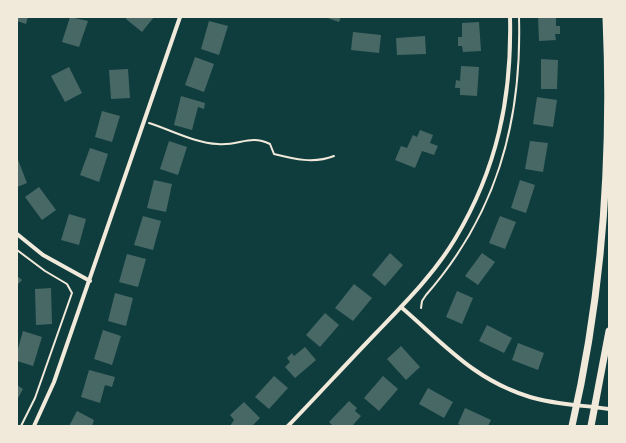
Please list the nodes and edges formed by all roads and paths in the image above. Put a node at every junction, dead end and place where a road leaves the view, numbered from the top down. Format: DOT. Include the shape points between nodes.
graph roads {
  1 [pos="180,17"];
  2 [pos="510,17"];
  3 [pos="606,17"];
  4 [pos="144,121"];
  5 [pos="334,156"];
  6 [pos="17,234"];
  7 [pos="17,250"];
  8 [pos="90,281"];
  9 [pos="401,307"];
  10 [pos="609,331"];
  11 [pos="577,405"];
  12 [pos="595,407"];
  13 [pos="609,409"];
  14 [pos="21,426"];
  15 [pos="34,426"];
  16 [pos="288,426"];
  17 [pos="572,426"];
  18 [pos="591,426"];
  1 -- 4 [label="street"];
  2 -- 9 [label="street" via="509,83 502,125 490,165 472,209 454,240 421,285"];
  3 -- 11 [label="main road" via="608,111 604,208 592,311"];
  4 -- 5 [label="path" via="219,144 250,139 262,140 270,144 274,154 300,160 323,160"];
  4 -- 8 [label="street"];
  6 -- 8 [label="street" via="43,256"];
  7 -- 14 [label="path" via="67,284 72,293 38,391"];
  8 -- 15 [label="street" via="54,382"];
  9 -- 11 [label="street" via="460,361 490,381 531,398"];
  9 -- 16 [label="street"];
  10 -- 12 [label="main road"];
  11 -- 12 [label="street"];
  11 -- 17 [label="main road"];
  12 -- 13 [label="street"];
  12 -- 18 [label="main road"];
}
